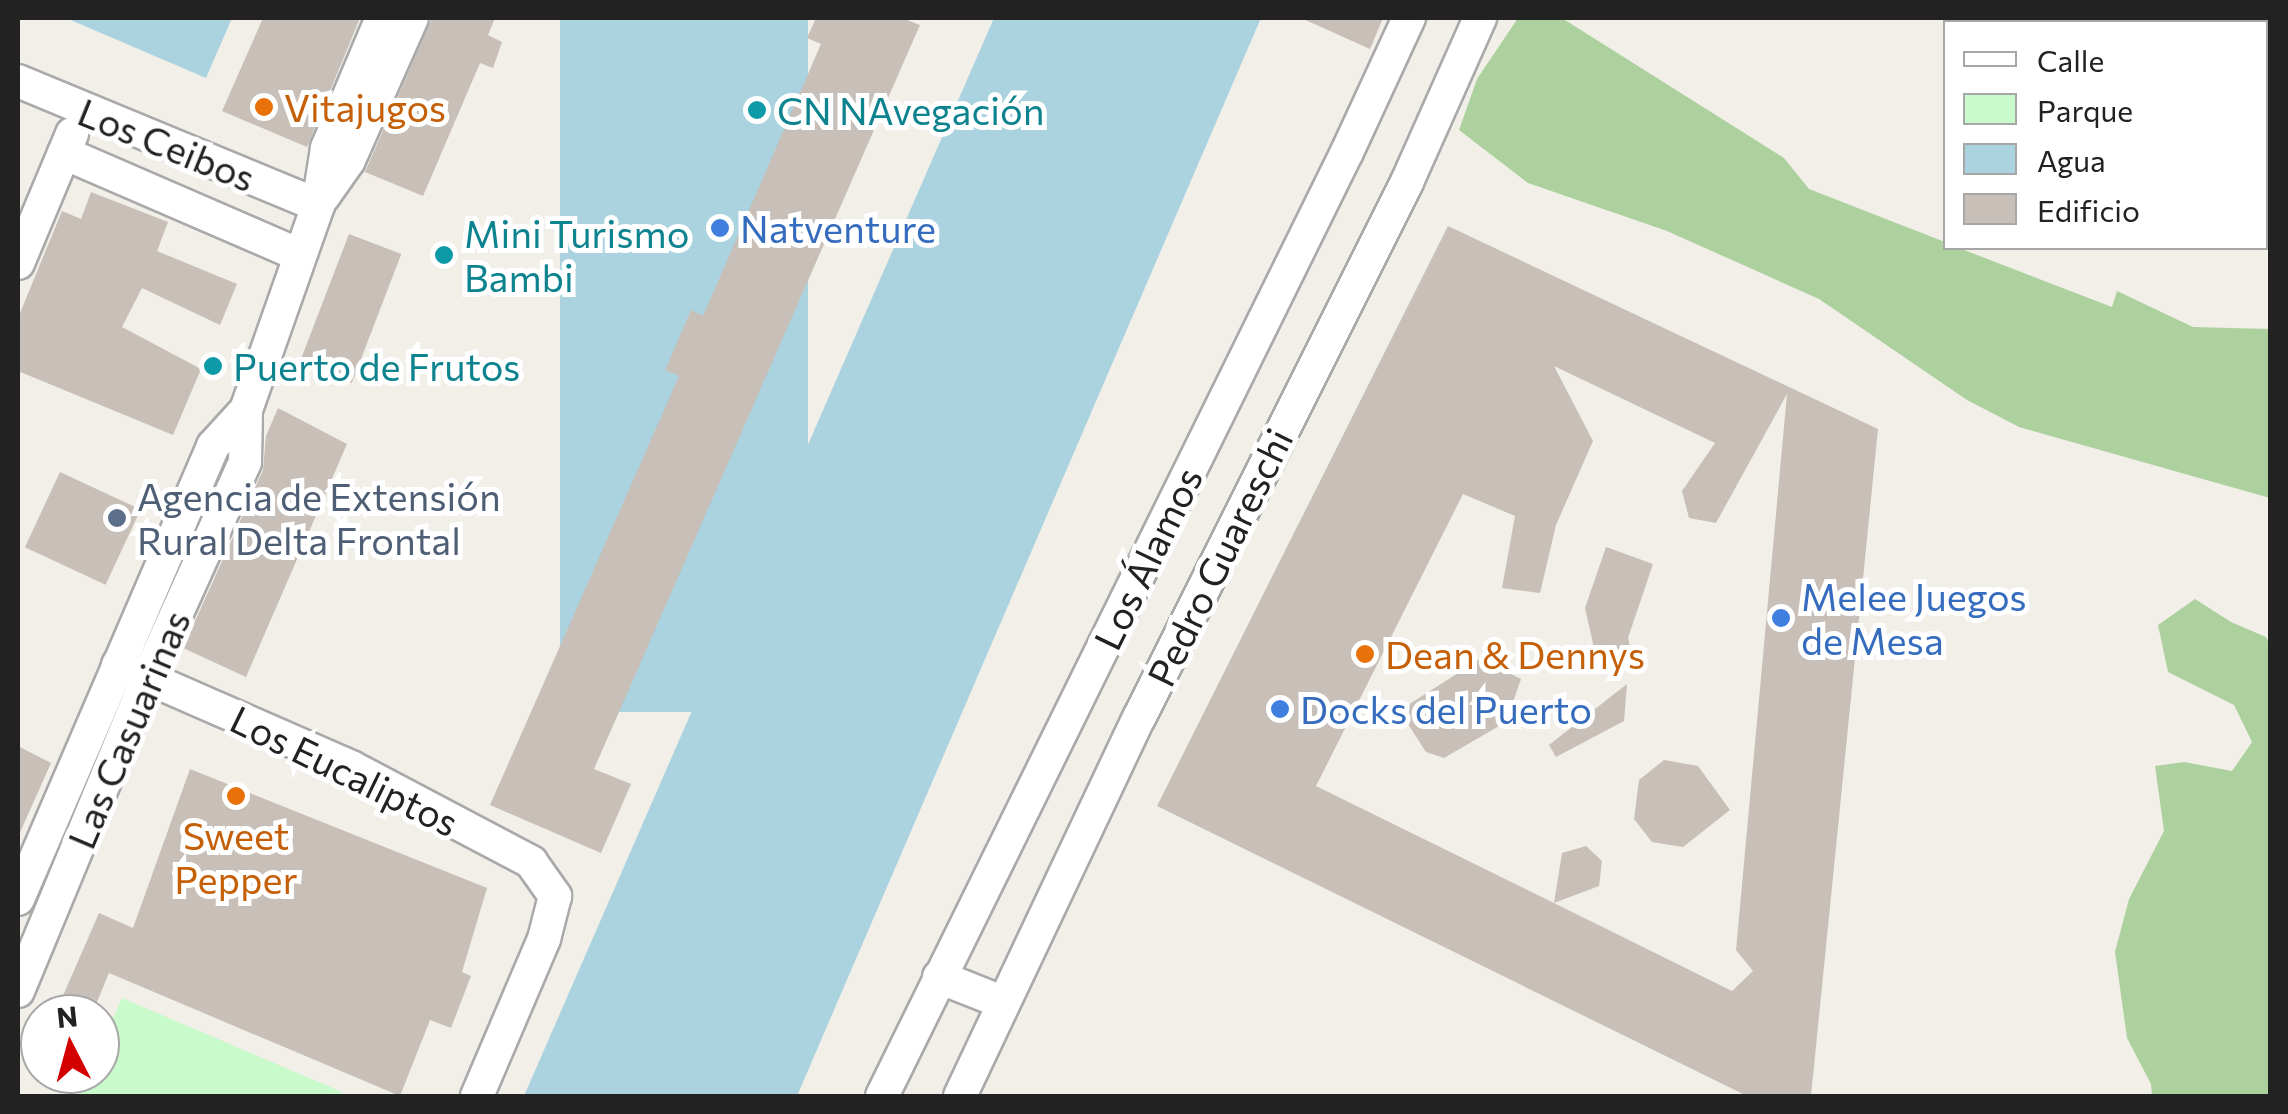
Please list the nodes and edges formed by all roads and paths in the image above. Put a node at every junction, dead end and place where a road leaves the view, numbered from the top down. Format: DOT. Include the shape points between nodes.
graph roads {
  1 [pos="382,18"];
  2 [pos="412,18"];
  3 [pos="1409,18"];
  4 [pos="1480,18"];
  5 [pos="18,82"];
  6 [pos="82,110"];
  7 [pos="64,153"];
  8 [pos="318,205"];
  9 [pos="300,255"];
  10 [pos="18,263"];
  11 [pos="133,671"];
  12 [pos="18,899"];
  13 [pos="939,977"];
  14 [pos="18,991"];
  15 [pos="1002,1002"];
  16 [pos="477,1096"];
  17 [pos="882,1096"];
  18 [pos="960,1096"];
  1 -- 8 [label="street, Las Casuarinas" via="327,148"];
  2 -- 8 [label="street, Las Casuarinas" via="349,160"];
  3 -- 13 [label="street, Los Álamos"];
  4 -- 15 [label="street, Pedro Guareschi" via="1407,182"];
  5 -- 6 [label="street, Los Ceibos"];
  6 -- 7 [label="street"];
  6 -- 8 [label="street, Los Ceibos"];
  7 -- 9 [label="street"];
  7 -- 10 [label="street"];
  8 -- 9 [label="street, Las Casuarinas"];
  9 -- 11 [label="street, Las Casuarinas" via="246,410 245,462"];
  11 -- 12 [label="street, Las Casuarinas"];
  11 -- 14 [label="street, Las Casuarinas"];
  11 -- 16 [label="street, Los Eucaliptos" via="351,766 531,862 555,896 544,939"];
  13 -- 15 [label="street"];
  13 -- 17 [label="street, Los Álamos"];
  15 -- 18 [label="street, Pedro Guareschi"];
}
